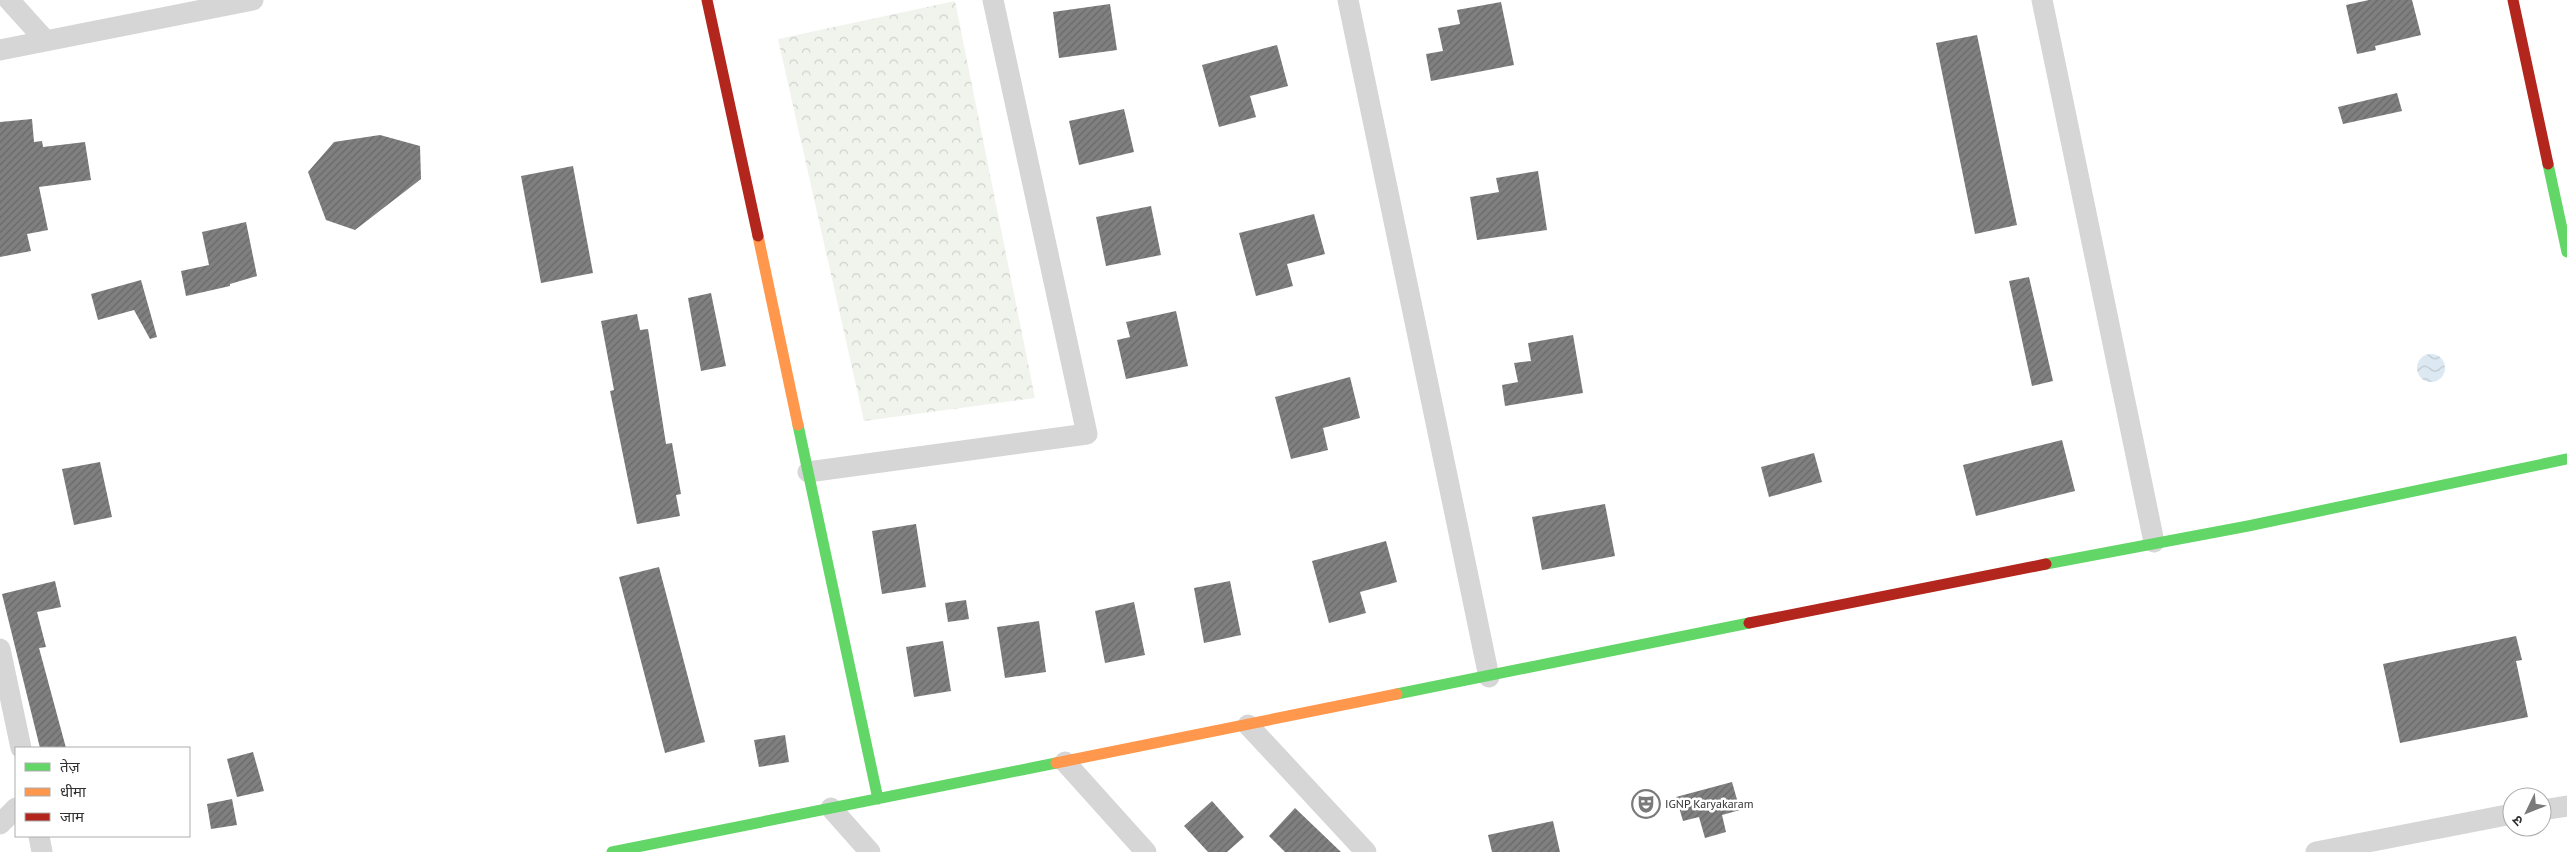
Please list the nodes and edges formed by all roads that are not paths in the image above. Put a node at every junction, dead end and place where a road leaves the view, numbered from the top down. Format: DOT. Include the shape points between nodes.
graph roads {
  1 [pos="9,0"];
  2 [pos="253,0"];
  3 [pos="707,0"];
  4 [pos="993,0"];
  5 [pos="1348,0"];
  6 [pos="2042,0"];
  7 [pos="2513,0"];
  8 [pos="46,41"];
  9 [pos="0,50"];
  10 [pos="2567,252"];
  11 [pos="2567,459"];
  12 [pos="808,472"];
  13 [pos="2154,542"];
  14 [pos="0,649"];
  15 [pos="1489,677"];
  16 [pos="1248,725"];
  17 [pos="21,747"];
  18 [pos="1065,762"];
  19 [pos="878,799"];
  20 [pos="2567,806"];
  21 [pos="831,808"];
  22 [pos="2552,808"];
  23 [pos="15,809"];
  24 [pos="2502,816"];
  25 [pos="0,824"];
  26 [pos="39,837"];
  27 [pos="628,851"];
  28 [pos="42,852"];
  29 [pos="612,852"];
  30 [pos="870,852"];
  31 [pos="1146,852"];
  32 [pos="1366,852"];
  33 [pos="2316,852"];
  1 -- 8 [label="street"];
  2 -- 8 [label="street"];
  3 -- 12 [label="street"];
  4 -- 12 [label="street" via="1087,434"];
  5 -- 15 [label="street"];
  6 -- 13 [label="street"];
  7 -- 10 [label="street"];
  8 -- 9 [label="street"];
  11 -- 13 [label="street" via="2248,526"];
  12 -- 19 [label="street"];
  13 -- 15 [label="street"];
  14 -- 17 [label="street"];
  15 -- 16 [label="street"];
  16 -- 18 [label="street"];
  16 -- 32 [label="street"];
  18 -- 19 [label="street"];
  18 -- 31 [label="street"];
  19 -- 21 [label="street"];
  20 -- 22 [label="street"];
  21 -- 27 [label="street"];
  21 -- 30 [label="street"];
  23 -- 25 [label="street"];
  24 -- 33 [label="street"];
  26 -- 28 [label="street"];
  27 -- 29 [label="street"];
}
